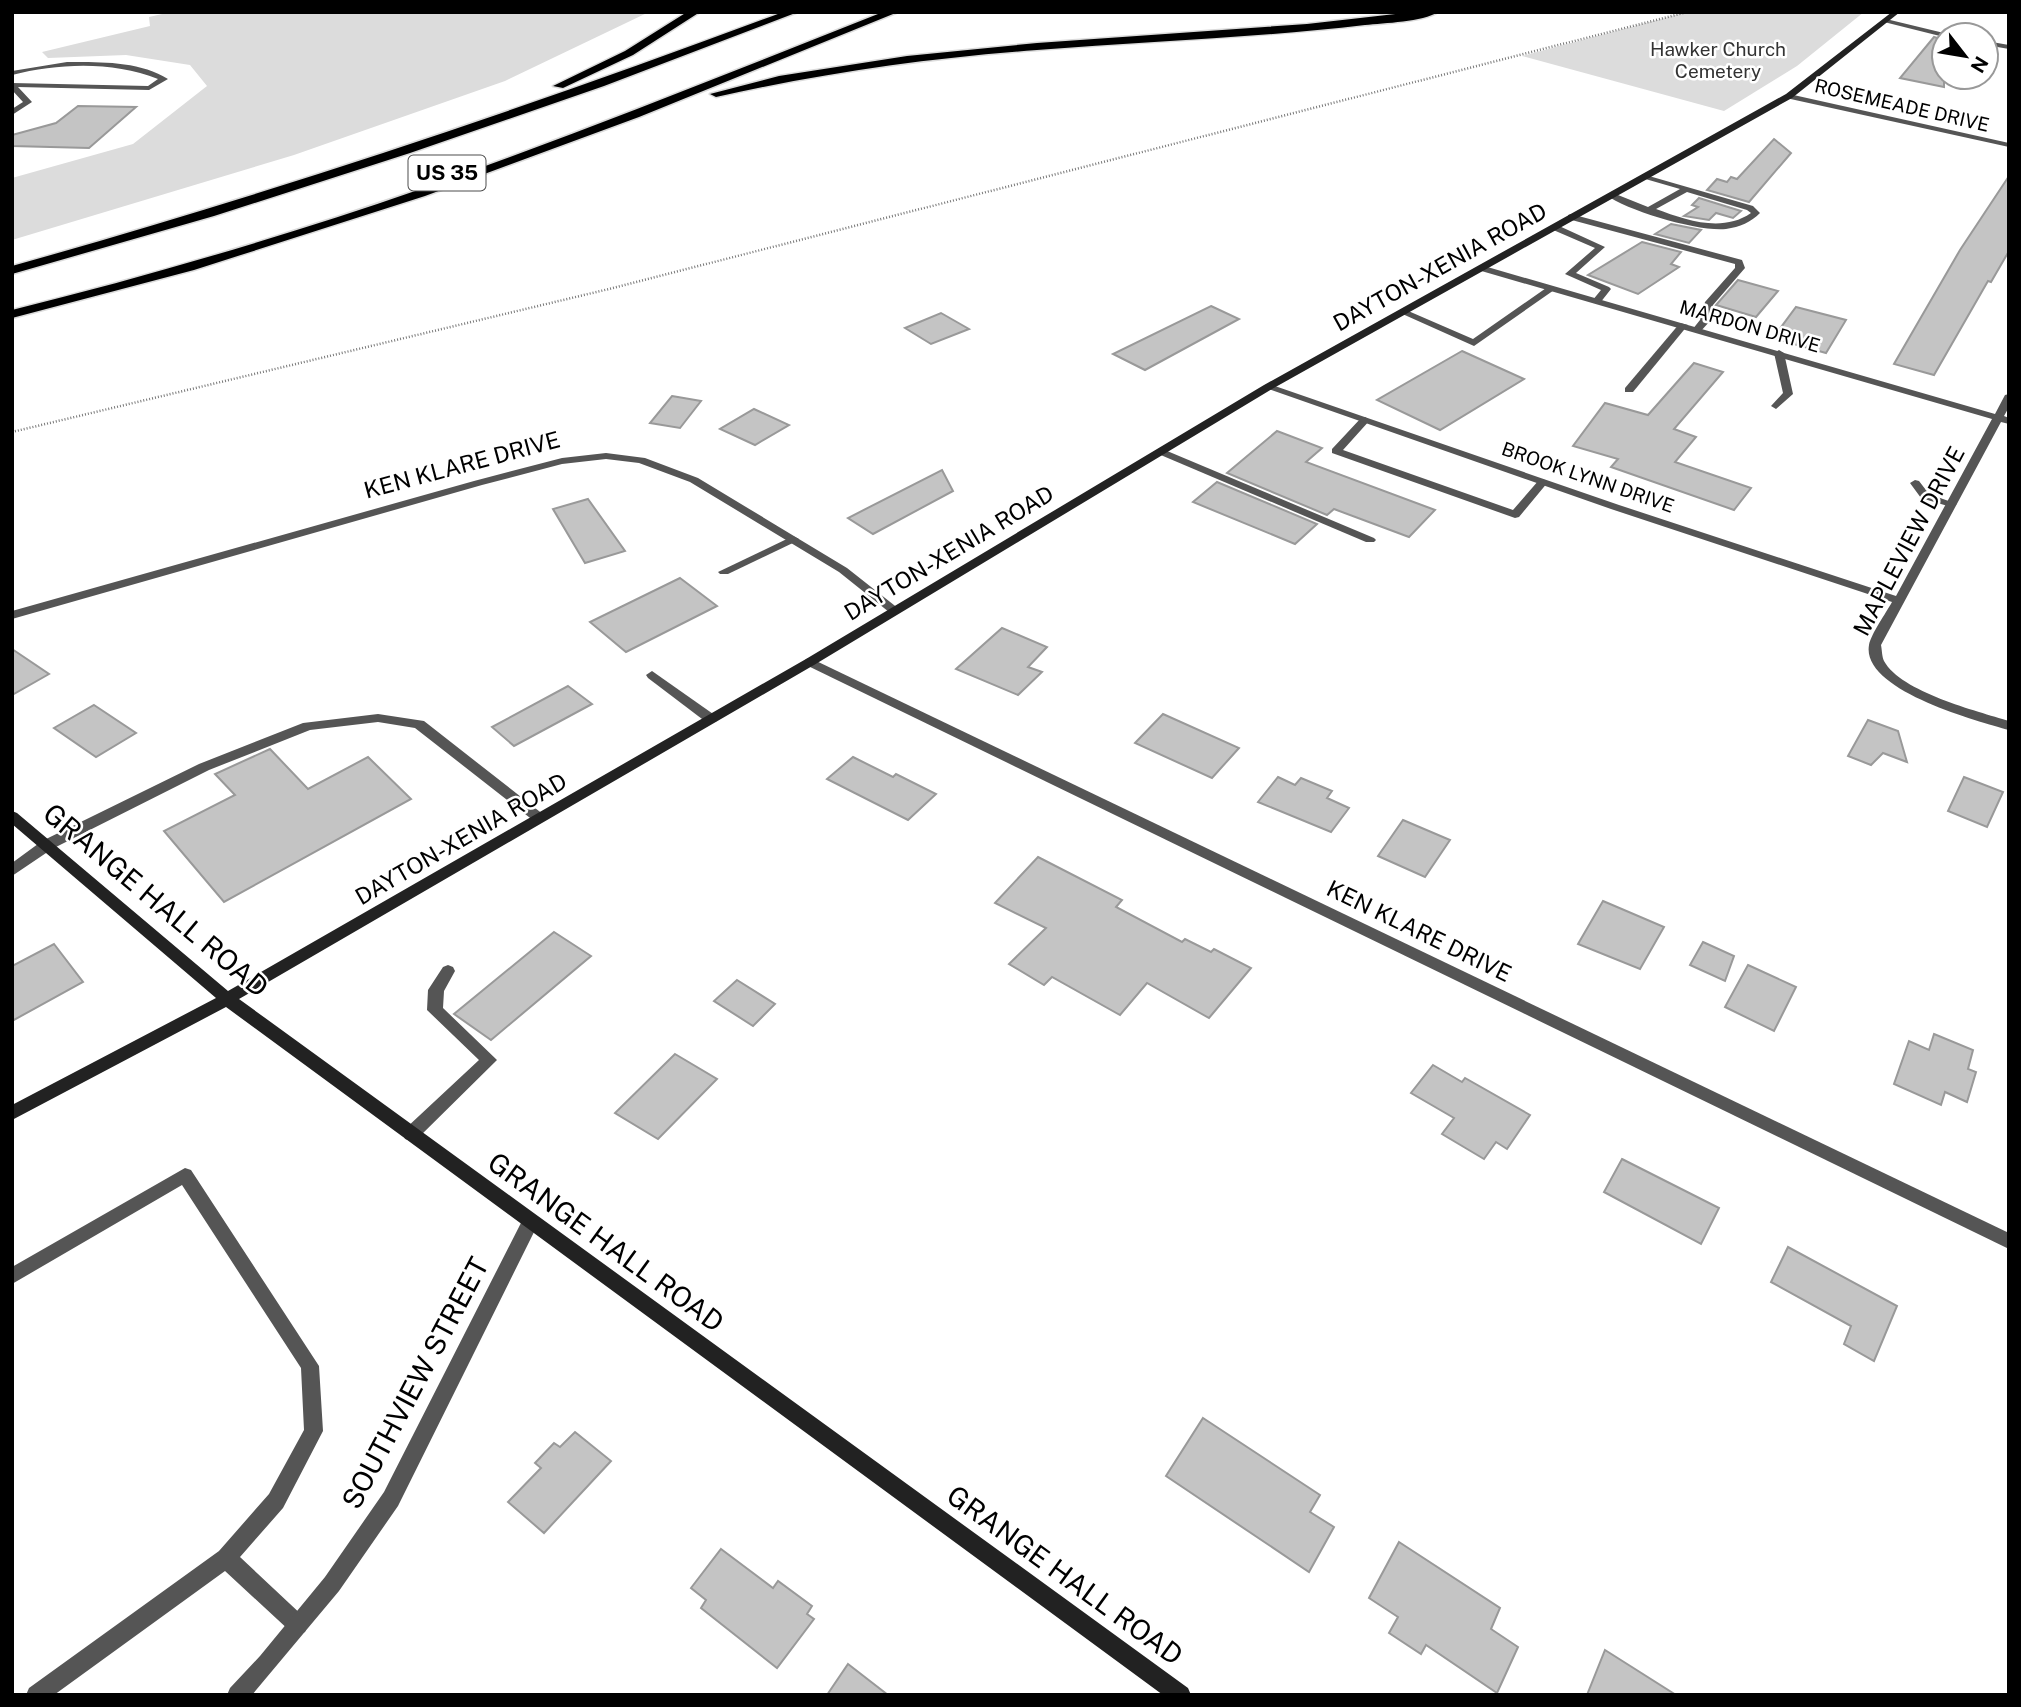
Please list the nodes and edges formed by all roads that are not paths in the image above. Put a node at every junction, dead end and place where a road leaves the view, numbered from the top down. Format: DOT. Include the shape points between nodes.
graph roads {
  1 [pos="695,12"];
  2 [pos="793,12"];
  3 [pos="874,12"];
  4 [pos="893,12"];
  5 [pos="1433,12"];
  6 [pos="1897,12"];
  7 [pos="1885,21"];
  8 [pos="1930,31"];
  9 [pos="12,73"];
  10 [pos="12,85"];
  11 [pos="1789,96"];
  12 [pos="12,113"];
  13 [pos="622,118"];
  14 [pos="2009,145"];
  15 [pos="1645,176"];
  16 [pos="1686,189"];
  17 [pos="1611,195"];
  18 [pos="1650,209"];
  19 [pos="1571,217"];
  20 [pos="1554,227"];
  21 [pos="12,263"];
  22 [pos="1482,268"];
  23 [pos="12,270"];
  24 [pos="1552,288"];
  25 [pos="1597,301"];
  26 [pos="12,312"];
  27 [pos="1403,312"];
  28 [pos="1683,325"];
  29 [pos="1698,330"];
  30 [pos="1779,353"];
  31 [pos="1268,387"];
  32 [pos="1629,390"];
  33 [pos="2009,397"];
  34 [pos="1776,406"];
  35 [pos="2003,419"];
  36 [pos="1365,420"];
  37 [pos="1160,451"];
  38 [pos="1543,482"];
  39 [pos="1915,483"];
  40 [pos="1951,504"];
  41 [pos="793,539"];
  42 [pos="1370,540"];
  43 [pos="724,572"];
  44 [pos="1897,600"];
  45 [pos="893,609"];
  46 [pos="12,615"];
  47 [pos="810,662"];
  48 [pos="652,675"];
  49 [pos="710,719"];
  50 [pos="2009,726"];
  51 [pos="12,816"];
  52 [pos="539,818"];
  53 [pos="47,845"];
  54 [pos="12,871"];
  55 [pos="448,971"];
  56 [pos="227,999"];
  57 [pos="12,1113"];
  58 [pos="411,1134"];
  59 [pos="530,1222"];
  60 [pos="2009,1241"];
  61 [pos="12,1276"];
  62 [pos="226,1558"];
  63 [pos="298,1625"];
  64 [pos="36,1695"];
  65 [pos="237,1695"];
  66 [pos="1181,1695"];
  1 -- 21 [label="highway" via="603,66 482,116 247,194"];
  2 -- 23 [label="highway, US 35" via="382,160"];
  3 -- 26 [label="highway, US 35" via="513,151"];
  4 -- 13 [label="highway"];
  5 -- 13 [label="highway" via="1335,25 876,62 783,78"];
  6 -- 7 [label="main road, DAYTON-XENIA ROAD"];
  7 -- 8 [label="street"];
  7 -- 11 [label="main road, DAYTON-XENIA ROAD"];
  9 -- 10 [label="street" via="55,64 141,69 164,79 149,88"];
  10 -- 12 [label="street" via="28,102"];
  11 -- 14 [label="street, ROSEMEADE DRIVE"];
  11 -- 15 [label="main road, DAYTON-XENIA ROAD"];
  13 -- 26 [label="highway" via="477,174 285,237 113,290"];
  15 -- 16 [label="street"];
  15 -- 17 [label="main road, DAYTON-XENIA ROAD"];
  16 -- 18 [label="street"];
  16 -- 18 [label="street" via="1756,213 1739,225 1723,228"];
  17 -- 18 [label="street"];
  17 -- 19 [label="main road, DAYTON-XENIA ROAD"];
  19 -- 20 [label="main road, DAYTON-XENIA ROAD"];
  19 -- 29 [label="street" via="1739,262 1740,268 1708,304"];
  20 -- 22 [label="main road, DAYTON-XENIA ROAD"];
  20 -- 25 [label="street" via="1601,247 1570,274 1606,289"];
  22 -- 24 [label="street, MARDON DRIVE"];
  22 -- 27 [label="main road, DAYTON-XENIA ROAD"];
  24 -- 25 [label="street, MARDON DRIVE"];
  24 -- 27 [label="street" via="1474,343"];
  25 -- 28 [label="street, MARDON DRIVE"];
  27 -- 31 [label="main road, DAYTON-XENIA ROAD"];
  28 -- 29 [label="street, MARDON DRIVE"];
  28 -- 32 [label="street"];
  29 -- 30 [label="street, MARDON DRIVE"];
  30 -- 34 [label="street" via="1788,394"];
  30 -- 35 [label="street, MARDON DRIVE"];
  31 -- 36 [label="street, BROOK LYNN DRIVE"];
  31 -- 37 [label="main road, DAYTON-XENIA ROAD"];
  33 -- 35 [label="street, MAPLEVIEW DRIVE"];
  35 -- 40 [label="street, MAPLEVIEW DRIVE"];
  36 -- 38 [label="street, BROOK LYNN DRIVE"];
  36 -- 38 [label="street" via="1336,451 1515,516"];
  37 -- 42 [label="street"];
  37 -- 45 [label="main road, DAYTON-XENIA ROAD"];
  38 -- 44 [label="street, BROOK LYNN DRIVE"];
  39 -- 40 [label="street" via="1925,496"];
  40 -- 44 [label="street, MAPLEVIEW DRIVE"];
  41 -- 43 [label="street"];
  41 -- 45 [label="street, KEN KLARE DRIVE"];
  41 -- 46 [label="street, KEN KLARE DRIVE" via="715,491 668,469 619,456 579,458"];
  44 -- 50 [label="street, MAPLEVIEW DRIVE" via="1874,653 1888,676 1916,692"];
  45 -- 47 [label="main road, DAYTON-XENIA ROAD"];
  47 -- 49 [label="main road, DAYTON-XENIA ROAD"];
  47 -- 60 [label="street, KEN KLARE DRIVE"];
  48 -- 49 [label="street"];
  49 -- 52 [label="main road, DAYTON-XENIA ROAD"];
  51 -- 53 [label="main road, GRANGE HALL ROAD"];
  52 -- 53 [label="street" via="419,724 378,718 308,726 204,767"];
  52 -- 56 [label="main road, DAYTON-XENIA ROAD"];
  53 -- 54 [label="street"];
  53 -- 56 [label="main road, GRANGE HALL ROAD"];
  55 -- 58 [label="street" via="436,990 435,1010 489,1060"];
  56 -- 57 [label="main road, DAYTON-XENIA ROAD"];
  56 -- 58 [label="main road, GRANGE HALL ROAD"];
  58 -- 59 [label="main road, GRANGE HALL ROAD"];
  59 -- 63 [label="street, SOUTHVIEW STREET" via="391,1499"];
  59 -- 66 [label="main road, GRANGE HALL ROAD"];
  61 -- 62 [label="street" via="185,1175 310,1366 314,1431 276,1501"];
  62 -- 63 [label="street"];
  62 -- 64 [label="street"];
  63 -- 65 [label="street, SOUTHVIEW STREET"];
}
